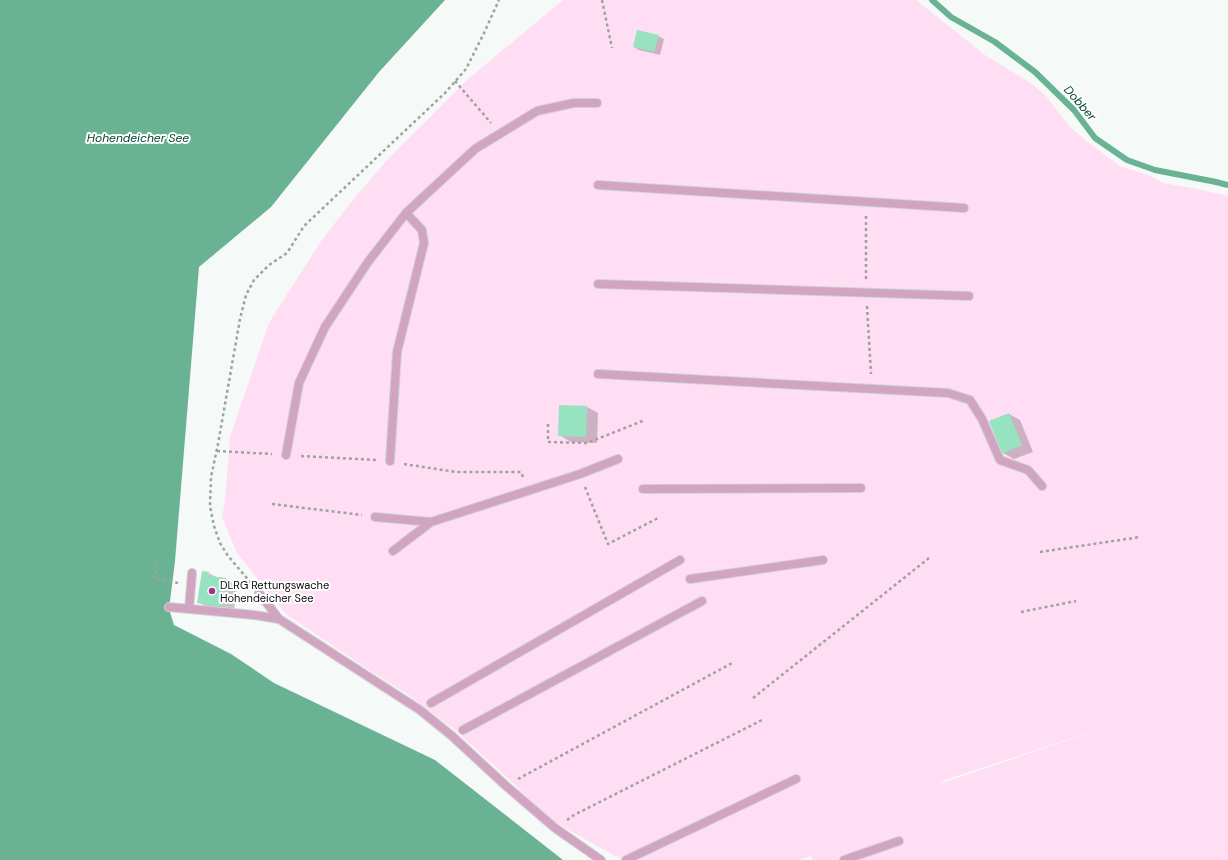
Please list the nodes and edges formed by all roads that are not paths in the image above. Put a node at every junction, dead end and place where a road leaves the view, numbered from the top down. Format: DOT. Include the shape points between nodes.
graph roads {
  1 [pos="597,103"];
  2 [pos="598,185"];
  3 [pos="964,208"];
  4 [pos="406,213"];
  5 [pos="598,284"];
  6 [pos="969,296"];
  7 [pos="598,374"];
  8 [pos="286,455"];
  9 [pos="618,459"];
  10 [pos="390,461"];
  11 [pos="1042,486"];
  12 [pos="862,488"];
  13 [pos="643,489"];
  14 [pos="375,517"];
  15 [pos="431,522"];
  16 [pos="393,551"];
  17 [pos="680,560"];
  18 [pos="823,560"];
  19 [pos="192,573"];
  20 [pos="690,579"];
  21 [pos="258,593"];
  22 [pos="702,601"];
  23 [pos="169,608"];
  24 [pos="189,609"];
  25 [pos="279,618"];
  26 [pos="431,703"];
  27 [pos="463,730"];
  28 [pos="796,779"];
  29 [pos="899,840"];
  30 [pos="601,860"];
  31 [pos="626,860"];
  32 [pos="844,860"];
  1 -- 4 [label="lane" via="574,103 537,111 475,149"];
  2 -- 3 [label="lane"];
  4 -- 8 [label="lane" via="368,262 325,327 299,383"];
  4 -- 10 [label="lane" via="422,230 424,242 397,352"];
  5 -- 6 [label="lane"];
  7 -- 11 [label="lane" via="948,393 970,400 982,418 1000,460 1028,470"];
  9 -- 15 [label="lane" via="580,474"];
  12 -- 13 [label="lane"];
  14 -- 15 [label="lane"];
  15 -- 16 [label="lane"];
  17 -- 26 [label="lane"];
  18 -- 20 [label="lane"];
  19 -- 24 [label="lane"];
  21 -- 25 [label="lane"];
  22 -- 27 [label="lane"];
  23 -- 24 [label="lane"];
  24 -- 25 [label="lane"];
  25 -- 30 [label="lane" via="420,710 555,828"];
  28 -- 31 [label="lane"];
  29 -- 32 [label="lane"];
}
